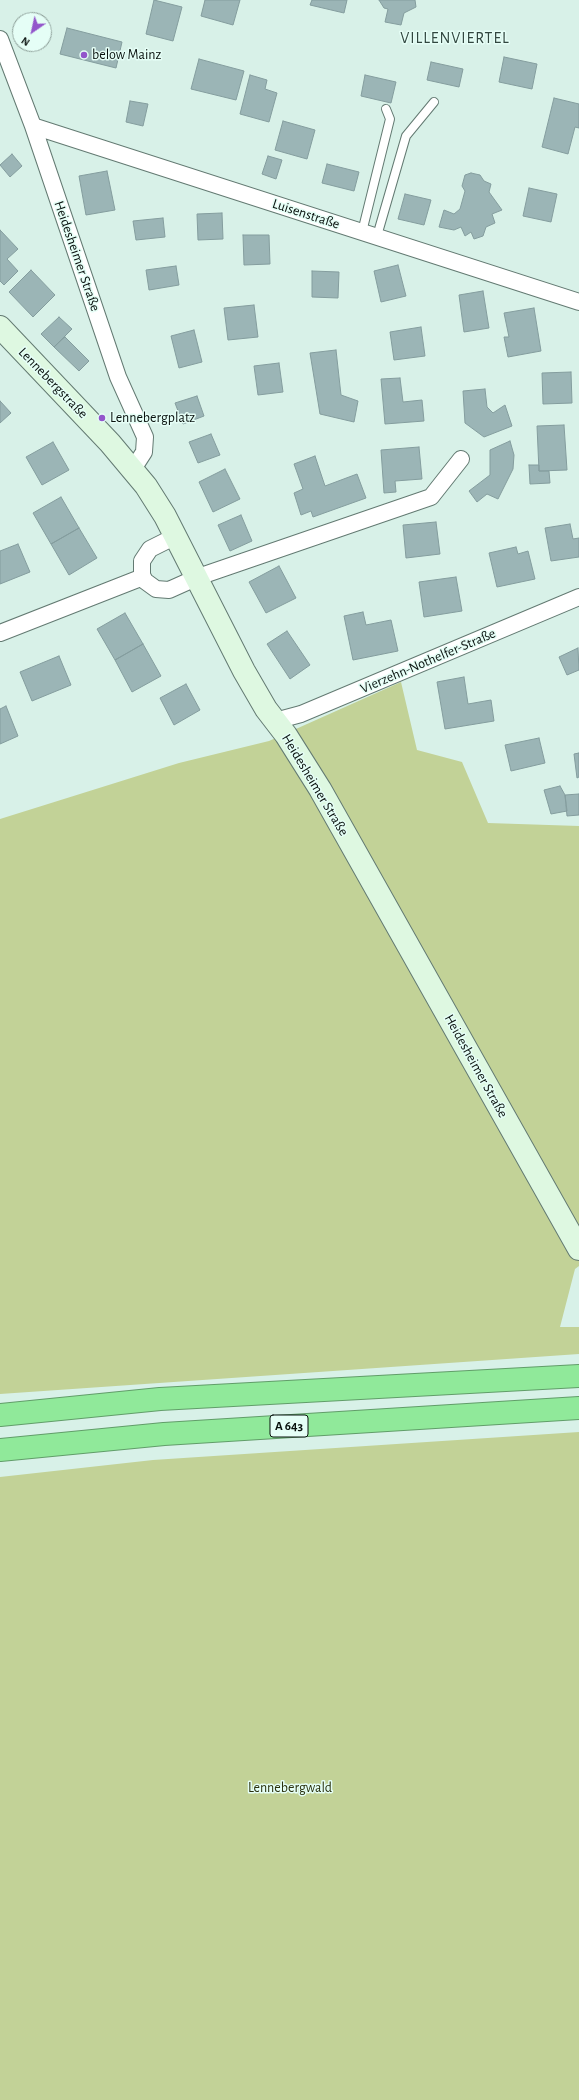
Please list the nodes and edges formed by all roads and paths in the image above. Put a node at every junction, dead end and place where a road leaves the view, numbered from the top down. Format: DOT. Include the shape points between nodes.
graph roads {
  1 [pos="0,39"];
  2 [pos="434,102"];
  3 [pos="386,109"];
  4 [pos="33,126"];
  5 [pos="370,234"];
  6 [pos="579,302"];
  7 [pos="0,327"];
  8 [pos="461,459"];
  9 [pos="133,469"];
  10 [pos="176,536"];
  11 [pos="143,577"];
  12 [pos="198,577"];
  13 [pos="579,597"];
  14 [pos="0,633"];
  15 [pos="275,721"];
  16 [pos="579,1249"];
  17 [pos="579,1376"];
  18 [pos="579,1408"];
  19 [pos="0,1414"];
  20 [pos="0,1450"];
  1 -- 4 [label="street, Heidesheimer Straße"];
  2 -- 5 [label="lane" via="406,136"];
  3 -- 5 [label="lane" via="390,119"];
  4 -- 5 [label="street, Luisenstraße"];
  4 -- 9 [label="street, Heidesheimer Straße" via="118,377 145,437 144,452 140,462"];
  5 -- 6 [label="street, Luisenstraße"];
  7 -- 9 [label="main road, Lennebergstraße"];
  8 -- 12 [label="street" via="431,497"];
  9 -- 10 [label="main road, Lennebergstraße"];
  10 -- 11 [label="street" via="145,554 141,568"];
  10 -- 12 [label="main road, Lennebergstraße"];
  11 -- 12 [label="street" via="150,586 162,591"];
  11 -- 14 [label="street"];
  12 -- 15 [label="main road, Heidesheimer Straße" via="244,671"];
  13 -- 15 [label="street, Vierzehn-Nothelfer-Straße" via="301,714"];
  15 -- 16 [label="main road, Heidesheimer Straße" via="320,789"];
  17 -- 19 [label="highway" via="160,1399"];
  18 -- 20 [label="highway, A 643" via="164,1434"];
}
